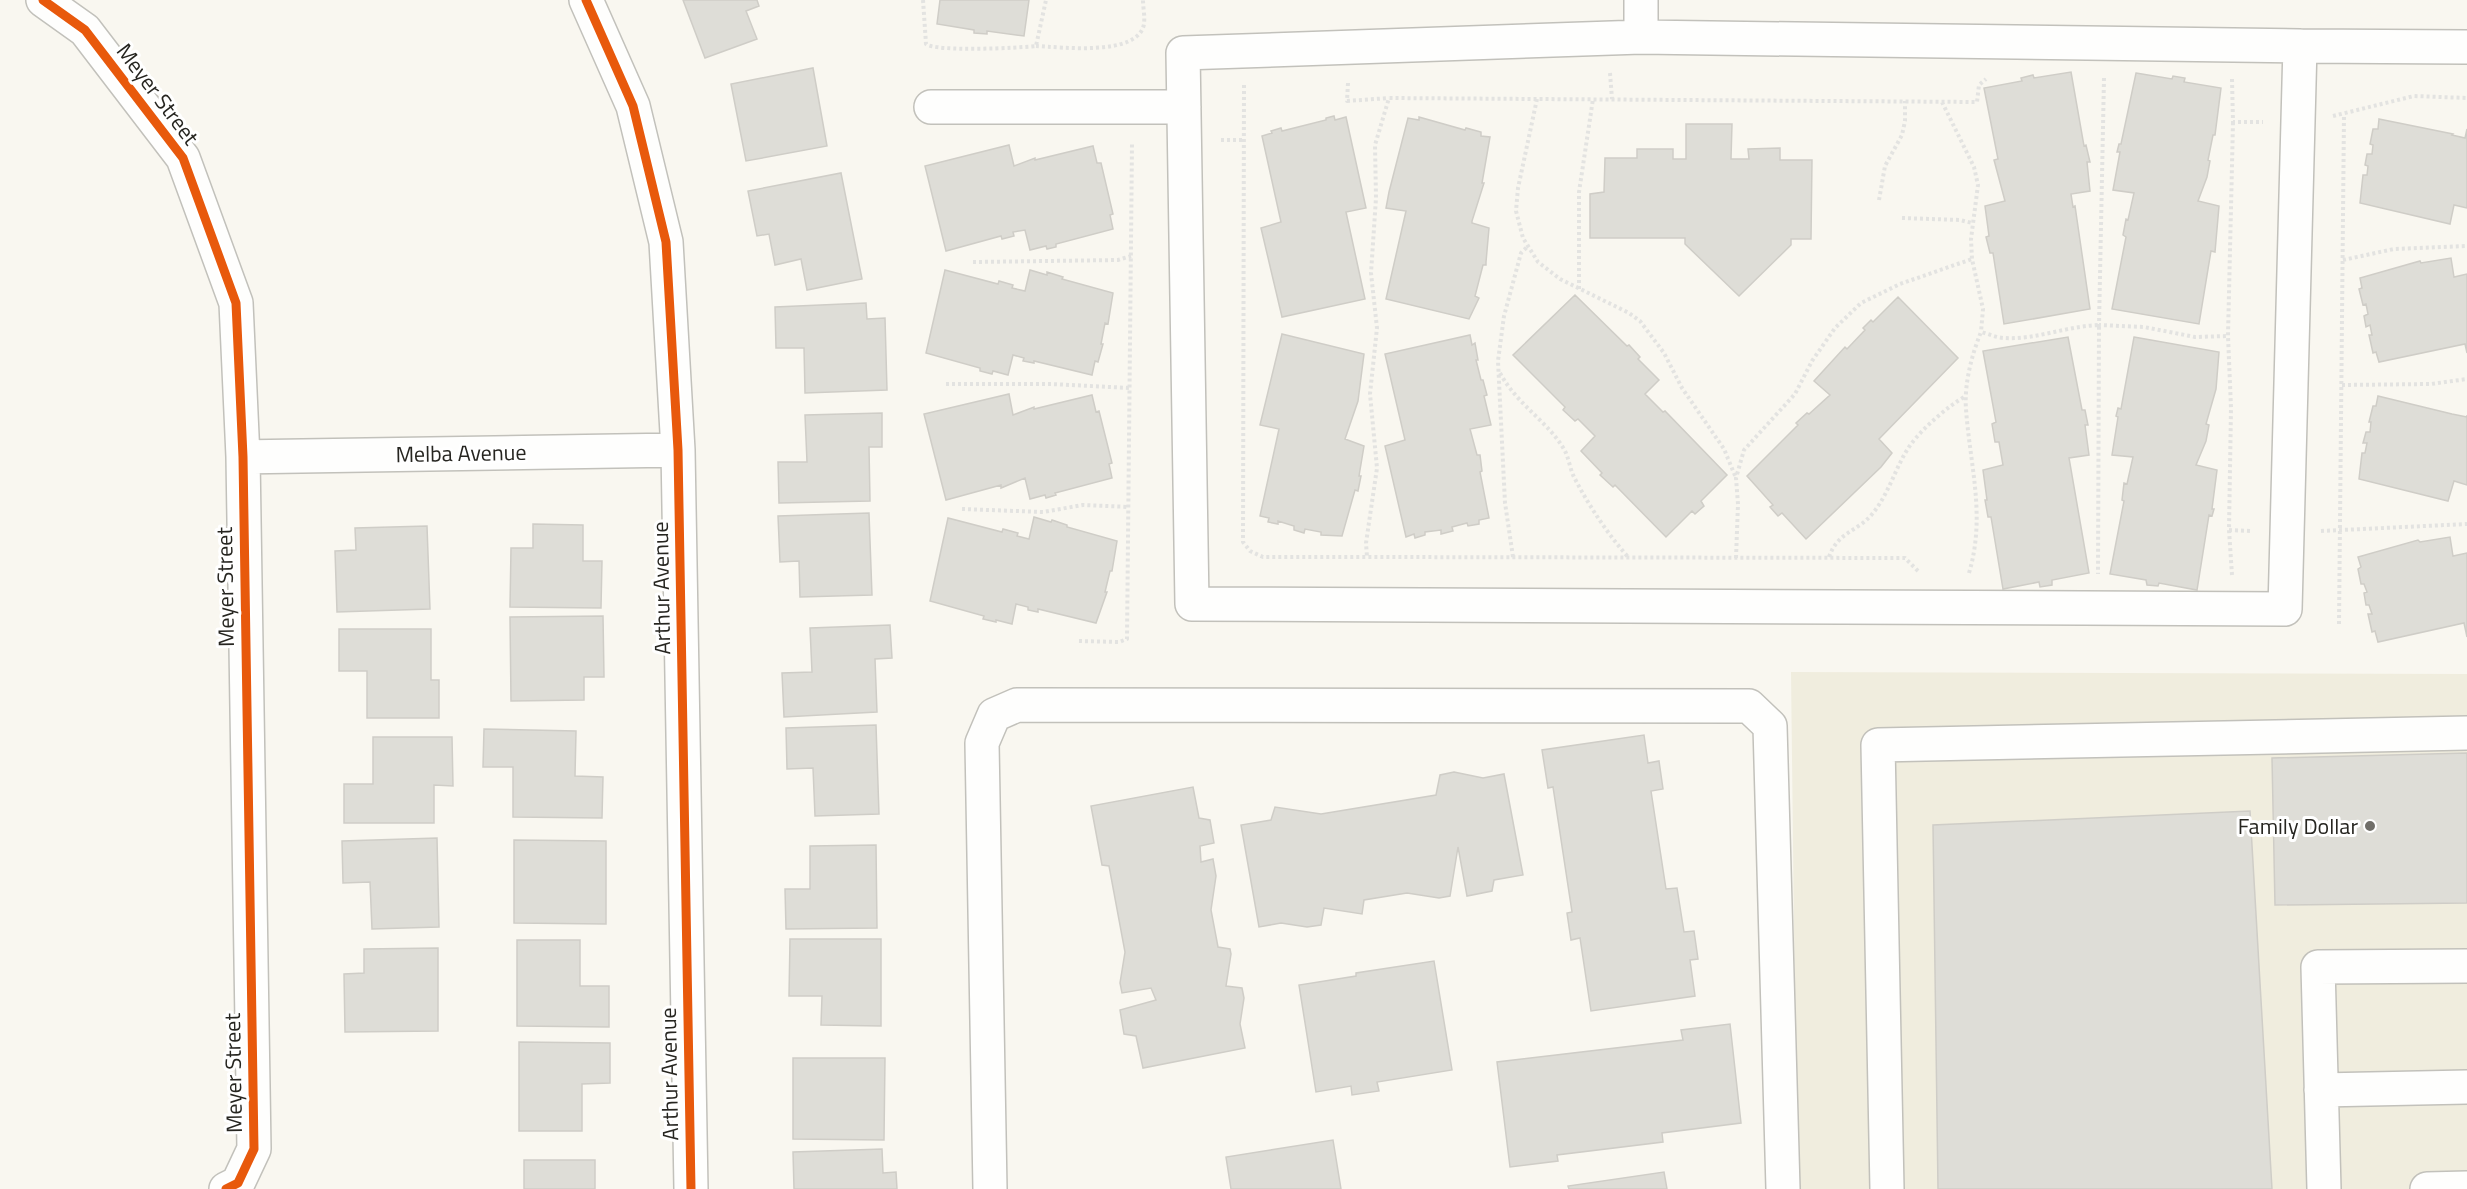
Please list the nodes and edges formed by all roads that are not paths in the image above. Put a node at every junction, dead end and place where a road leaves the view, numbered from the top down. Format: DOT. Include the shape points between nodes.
graph roads {
  1 [pos="43,0"];
  2 [pos="586,0"];
  3 [pos="1641,0"];
  4 [pos="1641,37"];
  5 [pos="2300,46"];
  6 [pos="2467,47"];
  7 [pos="931,107"];
  8 [pos="1184,107"];
  9 [pos="678,450"];
  10 [pos="243,457"];
  11 [pos="2467,733"];
  12 [pos="2467,966"];
  13 [pos="2467,1087"];
  14 [pos="2321,1090"];
  15 [pos="232,1186"];
  16 [pos="2467,1188"];
  17 [pos="691,1189"];
  18 [pos="990,1189"];
  19 [pos="1783,1189"];
  20 [pos="1887,1189"];
  21 [pos="2324,1189"];
  22 [pos="2427,1189"];
  1 -- 10 [label="street, Meyer Street" via="85,30 183,158 236,303"];
  2 -- 9 [label="street, Arthur Avenue" via="633,106 666,242"];
  3 -- 4 [label="street"];
  4 -- 5 [label="street"];
  4 -- 8 [label="street" via="1183,53"];
  5 -- 6 [label="street"];
  5 -- 8 [label="street" via="2285,609 1192,604"];
  7 -- 8 [label="street"];
  9 -- 10 [label="street, Melba Avenue"];
  9 -- 17 [label="street, Arthur Avenue"];
  10 -- 15 [label="street, Meyer Street" via="254,1149"];
  11 -- 20 [label="street" via="1878,745"];
  12 -- 14 [label="street" via="2318,967"];
  13 -- 14 [label="street"];
  14 -- 21 [label="street"];
  16 -- 22 [label="street"];
  18 -- 19 [label="street" via="982,743 994,715 1017,705 1749,706 1770,726"];
}
